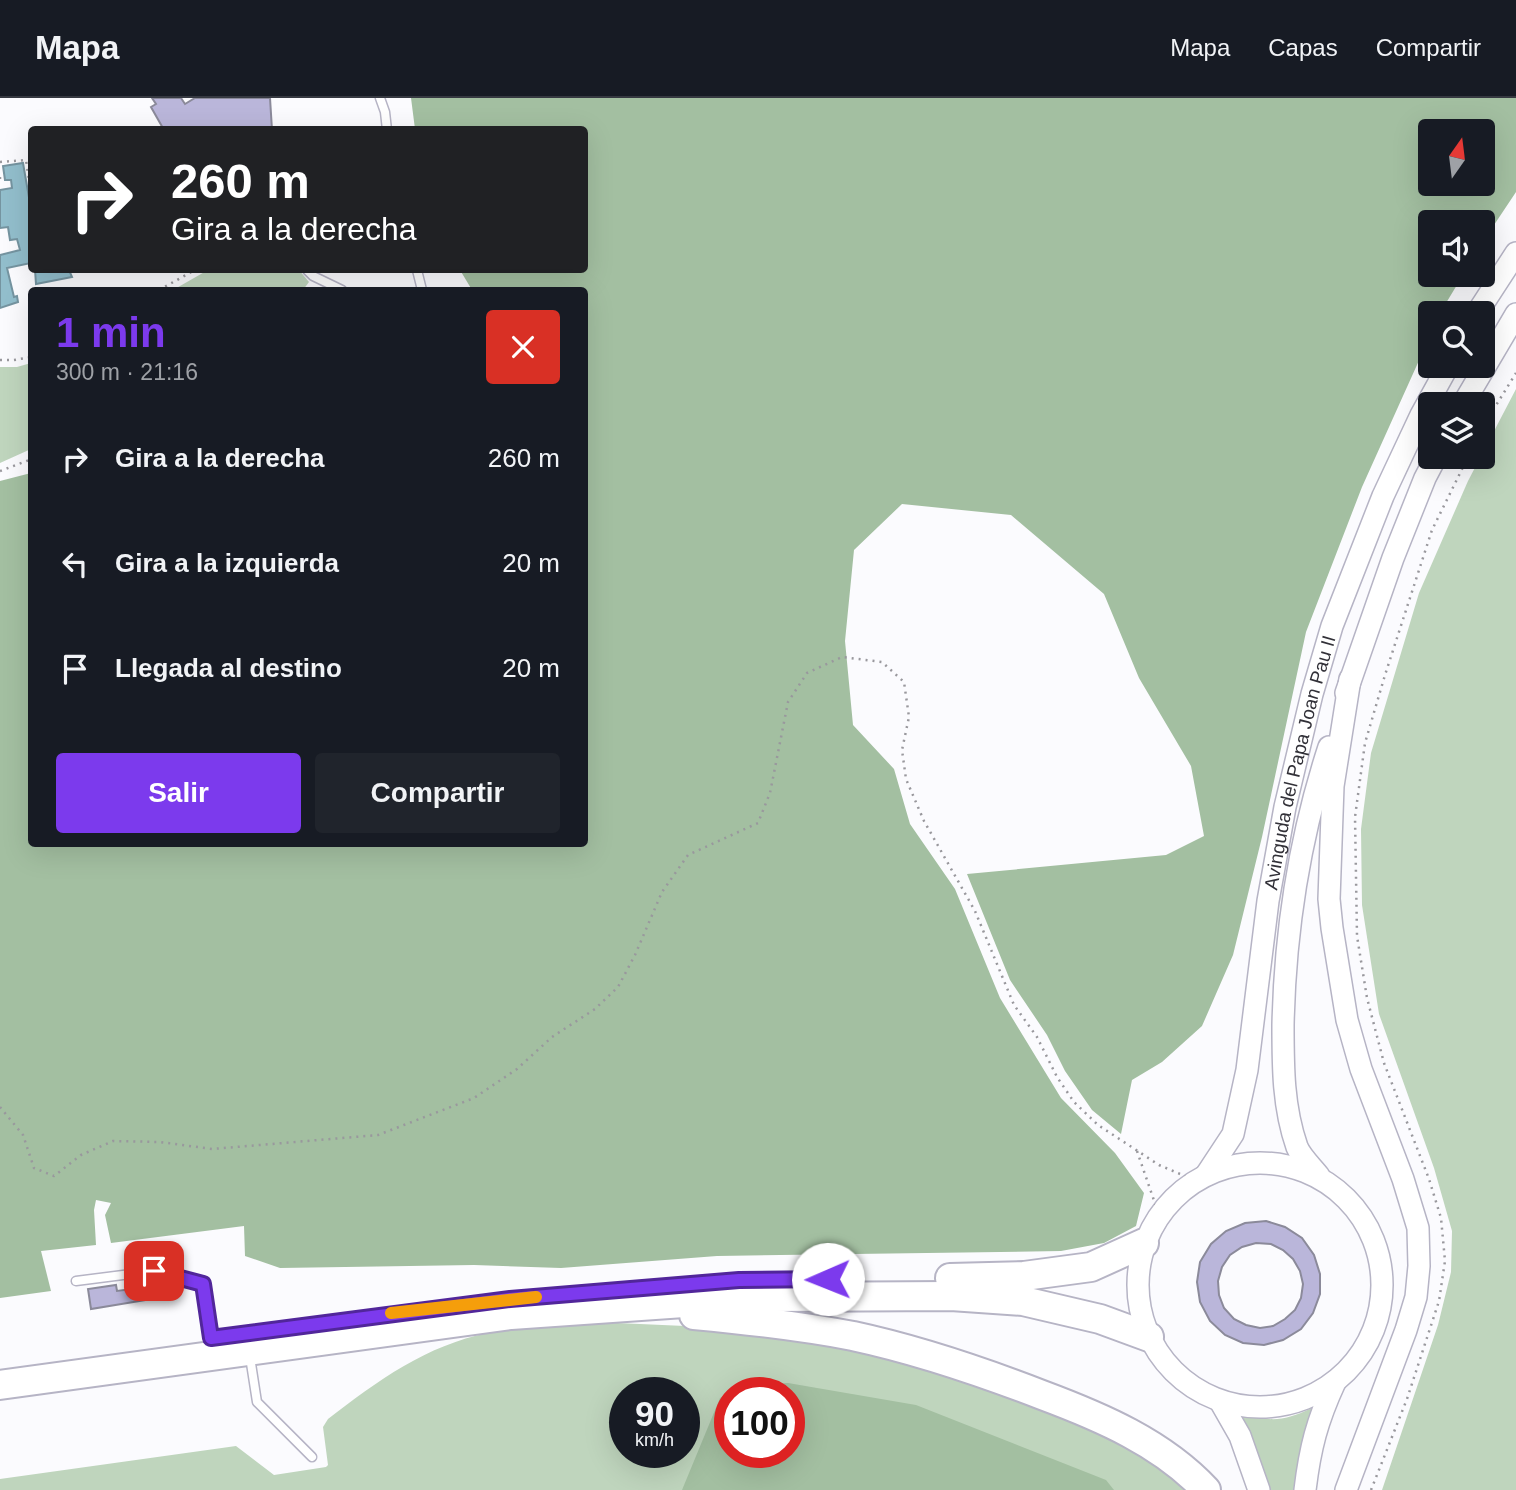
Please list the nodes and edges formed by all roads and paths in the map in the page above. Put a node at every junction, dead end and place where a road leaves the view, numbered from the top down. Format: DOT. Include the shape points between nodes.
graph roads {
  1 [pos="380,98"];
  2 [pos="387,126"];
  3 [pos="0,162"];
  4 [pos="28,173"];
  5 [pos="1516,253"];
  6 [pos="191,273"];
  7 [pos="310,273"];
  8 [pos="165,287"];
  9 [pos="336,287"];
  10 [pos="1485,301"];
  11 [pos="1515,316"];
  12 [pos="28,358"];
  13 [pos="0,360"];
  14 [pos="1516,373"];
  15 [pos="1441,378"];
  16 [pos="1470,392"];
  17 [pos="1495,407"];
  18 [pos="28,460"];
  19 [pos="1430,469"];
  20 [pos="1462,469"];
  21 [pos="0,471"];
  22 [pos="1350,679"];
  23 [pos="0,1107"];
  24 [pos="1137,1150"];
  25 [pos="1201,1178"];
  26 [pos="1321,1178"];
  27 [pos="1159,1215"];
  28 [pos="1144,1243"];
  29 [pos="76,1281"];
  30 [pos="615,1307"];
  31 [pos="211,1338"];
  32 [pos="1149,1338"];
  33 [pos="249,1350"];
  34 [pos="0,1367"];
  35 [pos="1335,1382"];
  36 [pos="0,1385"];
  37 [pos="1220,1401"];
  38 [pos="312,1457"];
  39 [pos="1206,1490"];
  40 [pos="1259,1490"];
  41 [pos="1305,1490"];
  42 [pos="1346,1490"];
  43 [pos="1371,1490"];
  1 -- 2 [label="lane"];
  3 -- 4 [label="path" via="26,160"];
  5 -- 10 [label="main road"];
  6 -- 8 [label="path"];
  7 -- 9 [label="lane"];
  11 -- 16 [label="main road"];
  12 -- 13 [label="path"];
  14 -- 17 [label="path"];
  15 -- 25 [label="main road, Avinguda del Papa Joan Pau II" via="1382,496 1326,648 1285,807 1247,1070 1233,1134"];
  18 -- 21 [label="path"];
  19 -- 22 [label="main road, Avinguda del Papa Joan Pau II"];
  20 -- 43 [label="path" via="1432,530 1385,675 1365,743 1355,817 1357,936 1367,998 1384,1063 1441,1218 1445,1261 1439,1301"];
  22 -- 26 [label="main road, Avinguda del Papa Joan Pau II" via="1305,838 1284,990 1285,1101 1298,1150"];
  22 -- 42 [label="main road, Avinguda del Papa Joan Pau II" via="1333,786 1332,928 1347,1020 1361,1069 1418,1228 1419,1266 1406,1330"];
  23 -- 24 [label="path" via="23,1135 34,1168 54,1175 81,1155 113,1141 212,1149 378,1135 474,1098 618,987 662,892 688,855 758,823 770,793 788,702 807,673 842,657 882,662 904,682 909,717 902,750 906,779 924,821 975,911 1014,1005 1074,1102 1098,1125"];
  24 -- 25 [label="path" via="1159,1165"];
  24 -- 27 [label="path"];
  25 -- 26 [label="main road" via="1244,1163 1283,1164"];
  25 -- 27 [label="main road"];
  26 -- 35 [label="main road" via="1352,1203 1374,1237 1383,1277 1379,1317 1363,1353"];
  27 -- 28 [label="main road"];
  28 -- 31 [label="highway" via="1091,1267 1024,1276 739,1280 653,1286 418,1310"];
  28 -- 32 [label="main road" via="1138,1274 1139,1307"];
  29 -- 31 [label="lane" via="154,1271 203,1284"];
  30 -- 32 [label="highway" via="771,1297 984,1298 1077,1312"];
  30 -- 33 [label="highway" via="512,1315"];
  30 -- 39 [label="highway" via="841,1334 981,1371 1136,1436 1171,1458"];
  31 -- 34 [label="highway"];
  32 -- 37 [label="main road" via="1167,1365 1191,1386"];
  33 -- 36 [label="highway"];
  33 -- 38 [label="lane" via="257,1402"];
  35 -- 37 [label="main road" via="1299,1401 1259,1408"];
  35 -- 41 [label="main road" via="1310,1447"];
  37 -- 40 [label="main road" via="1240,1436"];
}
